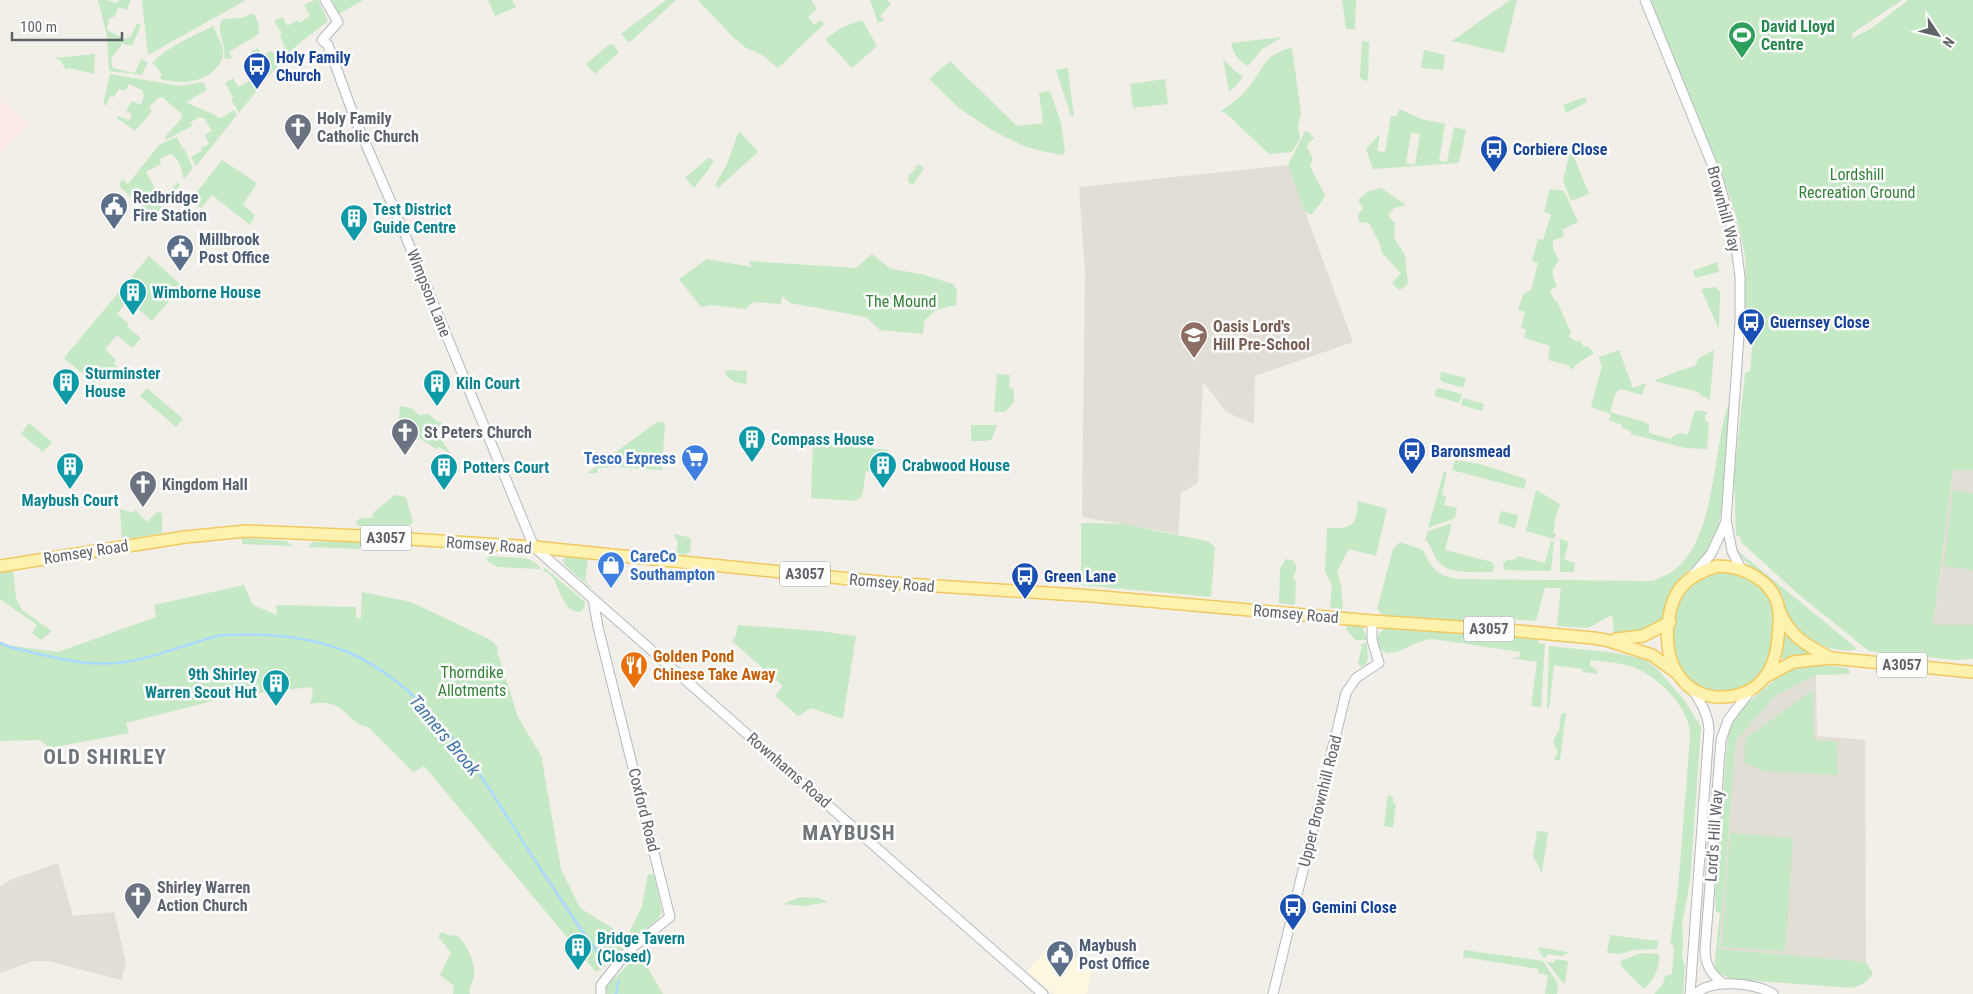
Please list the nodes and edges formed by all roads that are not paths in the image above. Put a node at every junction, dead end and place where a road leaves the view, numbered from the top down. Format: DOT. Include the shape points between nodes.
graph roads {
  1 [pos="325,0"];
  2 [pos="1645,0"];
  3 [pos="1726,520"];
  4 [pos="534,548"];
  5 [pos="0,566"];
  6 [pos="1741,569"];
  7 [pos="1690,578"];
  8 [pos="593,599"];
  9 [pos="1779,610"];
  10 [pos="1372,621"];
  11 [pos="1670,622"];
  12 [pos="1606,640"];
  13 [pos="1831,658"];
  14 [pos="1973,672"];
  15 [pos="1677,673"];
  16 [pos="1764,678"];
  17 [pos="1693,690"];
  18 [pos="1751,690"];
  19 [pos="1724,984"];
  20 [pos="602,994"];
  21 [pos="1043,994"];
  22 [pos="1273,994"];
  23 [pos="1690,994"];
  24 [pos="1696,994"];
  25 [pos="1773,994"];
  1 -- 4 [label="street, Wimpson Lane" via="338,22 322,40 328,46 355,119"];
  2 -- 3 [label="street, Brownhill Way" via="1718,179 1736,246 1740,322"];
  3 -- 6 [label="street, Brownhill Way" via="1732,551"];
  3 -- 7 [label="street, Brownhill Way" via="1711,554"];
  4 -- 5 [label="main road, Romsey Road / A3057" via="246,531 185,537"];
  4 -- 8 [label="street, Rownhams Road"];
  4 -- 10 [label="main road, Romsey Road / A3057" via="890,583 1092,596"];
  6 -- 7 [label="main road" via="1717,566"];
  6 -- 9 [label="main road" via="1762,581"];
  7 -- 11 [label="main road" via="1674,601"];
  8 -- 20 [label="street, Coxford Road" via="670,917 624,954 601,985"];
  8 -- 21 [label="street, Rownhams Road"];
  9 -- 13 [label="main road, A3057" via="1783,621 1798,639"];
  9 -- 16 [label="main road" via="1776,656"];
  10 -- 12 [label="main road, Romsey Road / A3057"];
  10 -- 22 [label="street, Upper Brownhill Road" via="1372,640 1379,663 1356,678 1346,693"];
  11 -- 12 [label="main road, Romsey Road / A3057" via="1644,636"];
  11 -- 15 [label="main road" via="1669,652"];
  12 -- 15 [label="main road, Romsey Road / A3057" via="1652,654"];
  13 -- 14 [label="main road, A3057"];
  13 -- 16 [label="main road, A3057" via="1793,662"];
  15 -- 17 [label="main road"];
  16 -- 18 [label="main road"];
  17 -- 18 [label="main road" via="1717,698"];
  17 -- 23 [label="street, Lord's Hill Way" via="1704,709 1709,729"];
  18 -- 19 [label="street, Lord's Hill Way" via="1728,720 1721,740 1705,958 1710,970"];
  19 -- 24 [label="street" via="1710,985"];
  19 -- 25 [label="street" via="1760,987"];
}
